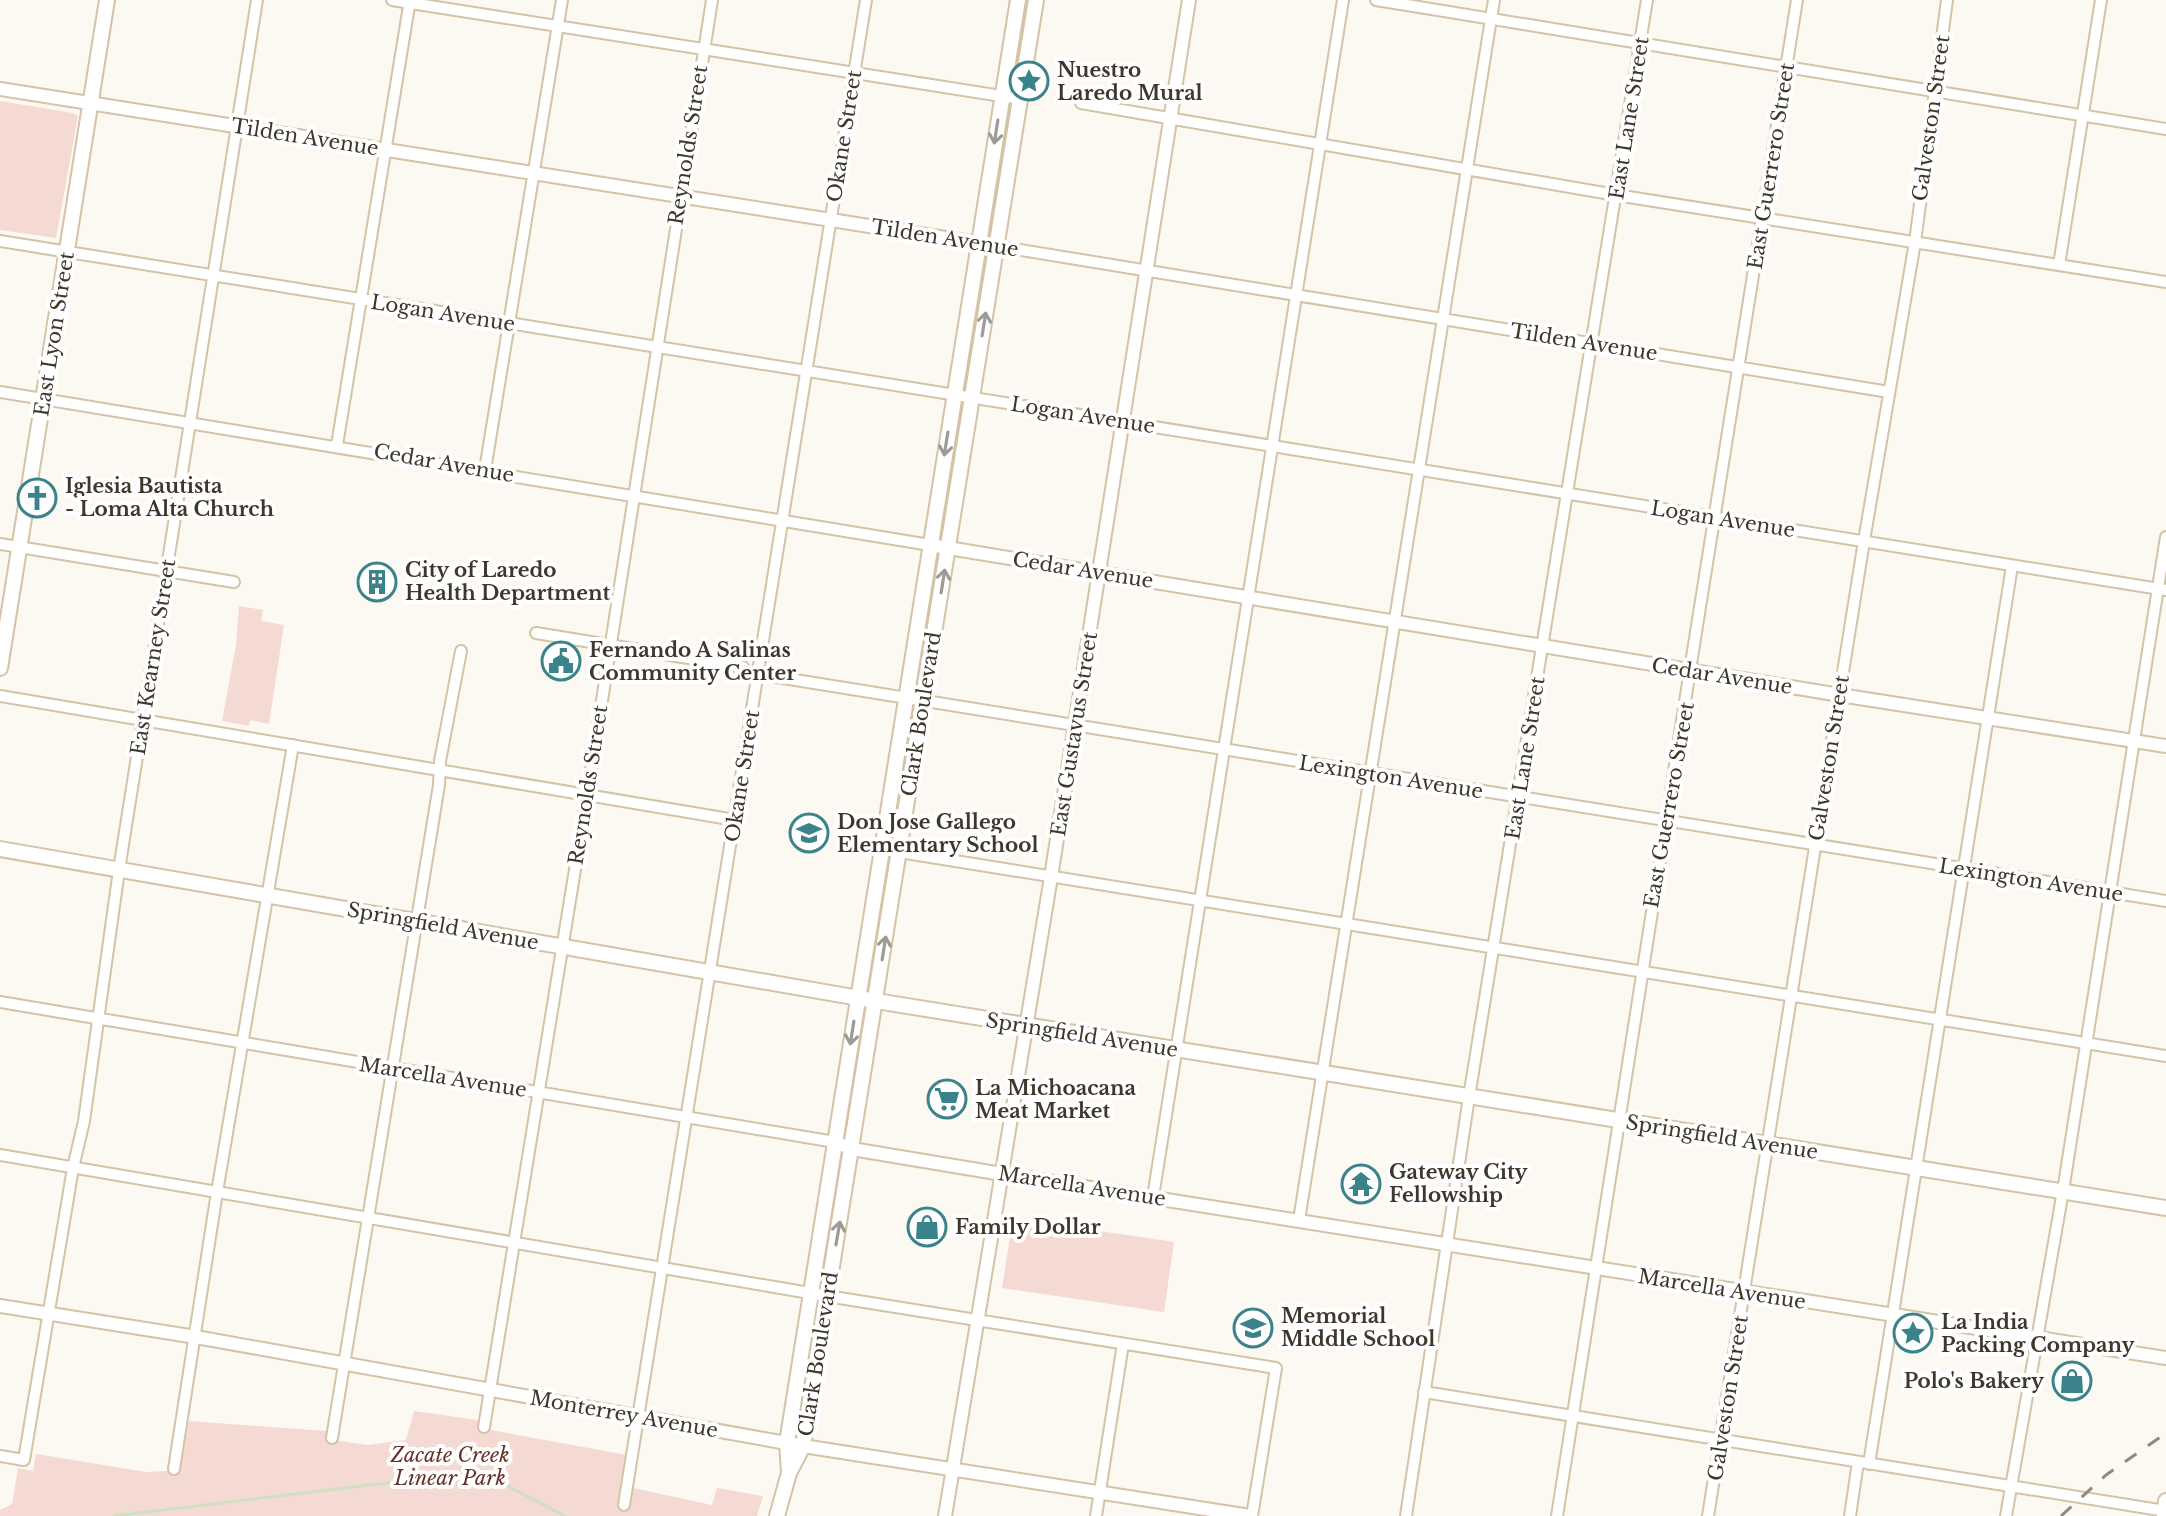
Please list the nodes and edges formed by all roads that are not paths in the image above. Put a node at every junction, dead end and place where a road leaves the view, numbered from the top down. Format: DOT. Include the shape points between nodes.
graph roads {
  1 [pos="107,0"];
  2 [pos="257,0"];
  3 [pos="392,0"];
  4 [pos="562,0"];
  5 [pos="712,0"];
  6 [pos="866,0"];
  7 [pos="1018,0"];
  8 [pos="1036,0"];
  9 [pos="1189,0"];
  10 [pos="1343,0"];
  11 [pos="1376,0"];
  12 [pos="1494,0"];
  13 [pos="1647,0"];
  14 [pos="1797,0"];
  15 [pos="1947,0"];
  16 [pos="2101,0"];
  17 [pos="410,1"];
  18 [pos="1491,19"];
  19 [pos="558,26"];
  20 [pos="1642,44"];
  21 [pos="704,49"];
  22 [pos="1786,69"];
  23 [pos="854,73"];
  24 [pos="0,89"];
  25 [pos="1934,91"];
  26 [pos="1002,97"];
  27 [pos="1020,99"];
  28 [pos="1081,103"];
  29 [pos="90,104"];
  30 [pos="2082,116"];
  31 [pos="1171,117"];
  32 [pos="237,127"];
  33 [pos="2166,129"];
  34 [pos="1320,144"];
  35 [pos="386,150"];
  36 [pos="1468,168"];
  37 [pos="535,173"];
  38 [pos="1616,195"];
  39 [pos="680,196"];
  40 [pos="1762,218"];
  41 [pos="831,220"];
  42 [pos="0,241"];
  43 [pos="1915,242"];
  44 [pos="979,243"];
  45 [pos="996,246"];
  46 [pos="67,252"];
  47 [pos="2059,265"];
  48 [pos="1147,271"];
  49 [pos="213,275"];
  50 [pos="2166,282"];
  51 [pos="1296,295"];
  52 [pos="362,299"];
  53 [pos="1443,319"];
  54 [pos="511,324"];
  55 [pos="1593,343"];
  56 [pos="656,347"];
  57 [pos="1739,367"];
  58 [pos="807,371"];
  59 [pos="0,392"];
  60 [pos="1889,392"];
  61 [pos="954,394"];
  62 [pos="972,397"];
  63 [pos="43,398"];
  64 [pos="1123,422"];
  65 [pos="190,423"];
  66 [pos="337,445"];
  67 [pos="1272,446"];
  68 [pos="485,470"];
  69 [pos="1419,470"];
  70 [pos="1569,494"];
  71 [pos="632,496"];
  72 [pos="1716,518"];
  73 [pos="783,521"];
  74 [pos="2166,537"];
  75 [pos="1864,541"];
  76 [pos="0,544"];
  77 [pos="930,545"];
  78 [pos="19,547"];
  79 [pos="948,548"];
  80 [pos="2012,566"];
  81 [pos="166,571"];
  82 [pos="1099,573"];
  83 [pos="234,582"];
  84 [pos="2162,590"];
  85 [pos="1248,598"];
  86 [pos="1394,622"];
  87 [pos="536,633"];
  88 [pos="610,644"];
  89 [pos="1543,647"];
  90 [pos="461,651"];
  91 [pos="743,667"];
  92 [pos="0,668"];
  93 [pos="1691,671"];
  94 [pos="758,674"];
  95 [pos="1840,695"];
  96 [pos="0,696"];
  97 [pos="906,697"];
  98 [pos="924,700"];
  99 [pos="1988,719"];
  100 [pos="143,721"];
  101 [pos="1076,725"];
  102 [pos="2135,741"];
  103 [pos="293,745"];
  104 [pos="2166,746"];
  105 [pos="1224,750"];
  106 [pos="439,771"];
  107 [pos="1370,774"];
  108 [pos="587,796"];
  109 [pos="1519,798"];
  110 [pos="735,820"];
  111 [pos="1666,822"];
  112 [pos="1815,846"];
  113 [pos="0,849"];
  114 [pos="881,849"];
  115 [pos="899,852"];
  116 [pos="119,870"];
  117 [pos="1964,870"];
  118 [pos="1051,877"];
  119 [pos="2111,893"];
  120 [pos="268,896"];
  121 [pos="1200,901"];
  122 [pos="2166,901"];
  123 [pos="415,921"];
  124 [pos="1346,924"];
  125 [pos="561,947"];
  126 [pos="1494,948"];
  127 [pos="711,972"];
  128 [pos="1640,972"];
  129 [pos="1791,996"];
  130 [pos="858,998"];
  131 [pos="876,1001"];
  132 [pos="0,1002"];
  133 [pos="99,1020"];
  134 [pos="1940,1020"];
  135 [pos="1027,1026"];
  136 [pos="242,1044"];
  137 [pos="2087,1044"];
  138 [pos="1176,1050"];
  139 [pos="2166,1056"];
  140 [pos="392,1069"];
  141 [pos="1322,1073"];
  142 [pos="538,1093"];
  143 [pos="1469,1097"];
  144 [pos="687,1118"];
  145 [pos="1620,1121"];
  146 [pos="835,1142"];
  147 [pos="1768,1145"];
  148 [pos="852,1149"];
  149 [pos="0,1155"];
  150 [pos="73,1168"];
  151 [pos="1916,1168"];
  152 [pos="1002,1174"];
  153 [pos="2063,1191"];
  154 [pos="217,1192"];
  155 [pos="1153,1197"];
  156 [pos="2166,1208"];
  157 [pos="368,1217"];
  158 [pos="1299,1220"];
  159 [pos="516,1242"];
  160 [pos="1446,1245"];
  161 [pos="663,1267"];
  162 [pos="1595,1270"];
  163 [pos="811,1293"];
  164 [pos="1745,1293"];
  165 [pos="827,1296"];
  166 [pos="0,1306"];
  167 [pos="50,1314"];
  168 [pos="1892,1315"];
  169 [pos="977,1320"];
  170 [pos="196,1337"];
  171 [pos="2038,1338"];
  172 [pos="1123,1344"];
  173 [pos="2166,1358"];
  174 [pos="345,1363"];
  175 [pos="490,1390"];
  176 [pos="1424,1392"];
  177 [pos="640,1416"];
  178 [pos="1572,1416"];
  179 [pos="484,1427"];
  180 [pos="332,1438"];
  181 [pos="1720,1442"];
  182 [pos="787,1443"];
  183 [pos="803,1446"];
  184 [pos="0,1456"];
  185 [pos="1863,1463"];
  186 [pos="954,1468"];
  187 [pos="174,1469"];
  188 [pos="789,1473"];
  189 [pos="2011,1486"];
  190 [pos="1100,1492"];
  191 [pos="624,1505"];
  192 [pos="2165,1510"];
  193 [pos="777,1516"];
  194 [pos="945,1516"];
  195 [pos="1096,1516"];
  196 [pos="1251,1516"];
  197 [pos="1406,1516"];
  198 [pos="1557,1516"];
  199 [pos="1708,1516"];
  200 [pos="1850,1516"];
  201 [pos="2006,1516"];
  1 -- 29 [label="main road, East Lyon Street"];
  2 -- 32 [label="street, East Kearney Street"];
  3 -- 17 [label="street"];
  4 -- 19 [label="street"];
  5 -- 21 [label="street, Reynolds Street"];
  6 -- 23 [label="street, Okane Street"];
  7 -- 26 [label="main road, Clark Boulevard"];
  8 -- 27 [label="main road, Clark Boulevard"];
  9 -- 31 [label="street, East Gustavus Street"];
  10 -- 34 [label="street"];
  11 -- 18 [label="street"];
  12 -- 18 [label="street"];
  13 -- 20 [label="street, East Lane Street"];
  14 -- 22 [label="street, East Guerrero Street"];
  15 -- 25 [label="street, Galveston Street"];
  16 -- 30 [label="street"];
  17 -- 19 [label="street"];
  17 -- 35 [label="street"];
  18 -- 20 [label="street"];
  18 -- 36 [label="street"];
  19 -- 21 [label="street"];
  19 -- 37 [label="street"];
  20 -- 22 [label="street"];
  20 -- 38 [label="street, East Lane Street"];
  21 -- 23 [label="street"];
  21 -- 39 [label="street, Reynolds Street"];
  22 -- 25 [label="street"];
  22 -- 40 [label="street, East Guerrero Street"];
  23 -- 26 [label="street"];
  23 -- 41 [label="street, Okane Street"];
  24 -- 29 [label="street, Tilden Avenue"];
  25 -- 30 [label="street"];
  25 -- 43 [label="street, Galveston Street"];
  26 -- 27 [label="street"];
  26 -- 44 [label="main road, Clark Boulevard, one-way"];
  27 -- 45 [label="main road, Clark Boulevard"];
  28 -- 31 [label="street"];
  29 -- 32 [label="street, Tilden Avenue"];
  29 -- 46 [label="main road, East Lyon Street"];
  30 -- 33 [label="street"];
  30 -- 47 [label="street"];
  31 -- 34 [label="street"];
  31 -- 48 [label="street, East Gustavus Street"];
  32 -- 35 [label="street, Tilden Avenue"];
  32 -- 49 [label="street, East Kearney Street"];
  34 -- 36 [label="street"];
  34 -- 51 [label="street"];
  35 -- 37 [label="street, Tilden Avenue"];
  35 -- 52 [label="street"];
  36 -- 38 [label="street"];
  36 -- 53 [label="street"];
  37 -- 39 [label="street, Tilden Avenue"];
  37 -- 54 [label="street"];
  38 -- 40 [label="street"];
  38 -- 55 [label="street, East Lane Street"];
  39 -- 41 [label="street, Tilden Avenue"];
  39 -- 56 [label="street, Reynolds Street"];
  40 -- 43 [label="street"];
  40 -- 57 [label="street, East Guerrero Street"];
  41 -- 44 [label="street, Tilden Avenue"];
  41 -- 58 [label="street, Okane Street"];
  42 -- 46 [label="street, Logan Avenue"];
  43 -- 47 [label="street"];
  43 -- 60 [label="street, Galveston Street"];
  44 -- 45 [label="street, Tilden Avenue"];
  44 -- 61 [label="main road, Clark Boulevard"];
  45 -- 48 [label="street, Tilden Avenue"];
  62 -- 45 [label="main road, Clark Boulevard, one-way"];
  46 -- 49 [label="street, Logan Avenue"];
  46 -- 63 [label="main road, East Lyon Street"];
  47 -- 50 [label="street"];
  48 -- 51 [label="street, Tilden Avenue"];
  48 -- 64 [label="street, East Gustavus Street"];
  49 -- 52 [label="street, Logan Avenue"];
  49 -- 65 [label="street, East Kearney Street"];
  51 -- 53 [label="street, Tilden Avenue"];
  51 -- 67 [label="street"];
  52 -- 54 [label="street, Logan Avenue"];
  52 -- 66 [label="street"];
  53 -- 55 [label="street, Tilden Avenue"];
  53 -- 69 [label="street"];
  54 -- 56 [label="street, Logan Avenue"];
  54 -- 68 [label="street"];
  55 -- 57 [label="street, Tilden Avenue"];
  55 -- 70 [label="street, East Lane Street"];
  56 -- 58 [label="street, Logan Avenue"];
  56 -- 71 [label="street, Reynolds Street"];
  57 -- 60 [label="street, Tilden Avenue"];
  57 -- 72 [label="street, East Guerrero Street"];
  58 -- 61 [label="street, Logan Avenue"];
  58 -- 73 [label="street, Okane Street"];
  59 -- 63 [label="street, Cedar Avenue"];
  60 -- 75 [label="street, Galveston Street"];
  61 -- 62 [label="street, Logan Avenue"];
  61 -- 77 [label="main road, Clark Boulevard, one-way"];
  62 -- 64 [label="street, Logan Avenue"];
  62 -- 79 [label="main road, Clark Boulevard"];
  63 -- 65 [label="street, Cedar Avenue"];
  63 -- 78 [label="main road, East Lyon Street"];
  64 -- 67 [label="street, Logan Avenue"];
  64 -- 82 [label="street, East Gustavus Street"];
  65 -- 66 [label="street, Cedar Avenue"];
  65 -- 81 [label="street, East Kearney Street"];
  66 -- 68 [label="street, Cedar Avenue"];
  67 -- 69 [label="street, Logan Avenue"];
  67 -- 85 [label="street"];
  68 -- 71 [label="street, Cedar Avenue"];
  69 -- 70 [label="street, Logan Avenue"];
  69 -- 86 [label="street"];
  70 -- 72 [label="street, Logan Avenue"];
  70 -- 89 [label="street, East Lane Street"];
  71 -- 73 [label="street, Cedar Avenue"];
  71 -- 88 [label="street, Reynolds Street"];
  72 -- 75 [label="street, Logan Avenue"];
  72 -- 93 [label="street, East Guerrero Street"];
  73 -- 77 [label="street, Cedar Avenue"];
  73 -- 94 [label="street, Okane Street"];
  74 -- 84 [label="street"];
  75 -- 80 [label="street, Logan Avenue"];
  75 -- 95 [label="street, Galveston Street"];
  76 -- 78 [label="street"];
  77 -- 79 [label="street, Cedar Avenue"];
  77 -- 97 [label="main road, Clark Boulevard"];
  78 -- 81 [label="street"];
  78 -- 92 [label="main road, East Lyon Street"];
  79 -- 82 [label="street, Cedar Avenue"];
  98 -- 79 [label="main road, Clark Boulevard, one-way"];
  80 -- 84 [label="street, Logan Avenue"];
  80 -- 99 [label="street"];
  81 -- 83 [label="street"];
  81 -- 100 [label="street, East Kearney Street"];
  82 -- 85 [label="street, Cedar Avenue"];
  82 -- 101 [label="street, East Gustavus Street"];
  84 -- 102 [label="street"];
  85 -- 86 [label="street, Cedar Avenue"];
  85 -- 105 [label="street"];
  86 -- 89 [label="street, Cedar Avenue"];
  86 -- 107 [label="street"];
  87 -- 88 [label="street"];
  88 -- 91 [label="street"];
  88 -- 108 [label="street, Reynolds Street"];
  89 -- 93 [label="street, Cedar Avenue"];
  89 -- 109 [label="street, East Lane Street"];
  90 -- 106 [label="street"];
  93 -- 95 [label="street, Cedar Avenue"];
  93 -- 111 [label="street, East Guerrero Street"];
  94 -- 97 [label="street, Lexington Avenue"];
  94 -- 110 [label="street, Okane Street"];
  95 -- 99 [label="street, Cedar Avenue"];
  95 -- 112 [label="street, Galveston Street"];
  96 -- 100 [label="street"];
  97 -- 98 [label="street, Lexington Avenue"];
  97 -- 114 [label="main road, Clark Boulevard"];
  98 -- 101 [label="street, Lexington Avenue"];
  98 -- 115 [label="main road, Clark Boulevard"];
  99 -- 102 [label="street, Cedar Avenue"];
  99 -- 117 [label="street"];
  100 -- 103 [label="street"];
  100 -- 116 [label="street, East Kearney Street"];
  101 -- 105 [label="street, Lexington Avenue"];
  101 -- 118 [label="street, East Gustavus Street"];
  102 -- 104 [label="street, Cedar Avenue"];
  102 -- 119 [label="street"];
  103 -- 106 [label="street"];
  103 -- 120 [label="street"];
  105 -- 107 [label="street, Lexington Avenue"];
  105 -- 121 [label="street"];
  106 -- 108 [label="street"];
  106 -- 123 [label="street"];
  107 -- 109 [label="street, Lexington Avenue"];
  107 -- 124 [label="street"];
  108 -- 110 [label="street"];
  108 -- 125 [label="street, Reynolds Street"];
  109 -- 111 [label="street, Lexington Avenue"];
  109 -- 126 [label="street, East Lane Street"];
  110 -- 127 [label="street, Okane Street"];
  111 -- 112 [label="street, Lexington Avenue"];
  111 -- 128 [label="street, East Guerrero Street"];
  112 -- 117 [label="street, Lexington Avenue"];
  112 -- 129 [label="street, Galveston Street"];
  113 -- 116 [label="main road, Springfield Avenue"];
  114 -- 115 [label="street"];
  114 -- 130 [label="main road, Clark Boulevard"];
  115 -- 118 [label="street"];
  131 -- 115 [label="main road, Clark Boulevard, one-way"];
  116 -- 120 [label="main road, Springfield Avenue"];
  116 -- 133 [label="street, East Kearney Street"];
  117 -- 119 [label="street, Lexington Avenue"];
  117 -- 134 [label="street"];
  118 -- 121 [label="street"];
  118 -- 135 [label="street, East Gustavus Street"];
  119 -- 122 [label="street, Lexington Avenue"];
  119 -- 137 [label="street"];
  120 -- 123 [label="main road, Springfield Avenue"];
  120 -- 136 [label="street"];
  121 -- 124 [label="street"];
  121 -- 138 [label="street"];
  123 -- 125 [label="main road, Springfield Avenue"];
  123 -- 140 [label="street"];
  124 -- 126 [label="street"];
  124 -- 141 [label="street"];
  125 -- 127 [label="main road, Springfield Avenue"];
  125 -- 142 [label="street, Reynolds Street"];
  126 -- 128 [label="street"];
  126 -- 143 [label="street, East Lane Street"];
  127 -- 130 [label="main road, Springfield Avenue"];
  127 -- 144 [label="street, Okane Street"];
  128 -- 129 [label="street"];
  128 -- 145 [label="street, East Guerrero Street"];
  129 -- 134 [label="street"];
  129 -- 147 [label="street, Galveston Street"];
  130 -- 131 [label="main road, Springfield Avenue"];
  130 -- 146 [label="main road, Clark Boulevard, one-way"];
  131 -- 135 [label="main road, Springfield Avenue"];
  131 -- 148 [label="main road, Clark Boulevard"];
  132 -- 133 [label="street, Marcella Avenue"];
  133 -- 136 [label="street, Marcella Avenue"];
  133 -- 150 [label="street, East Kearney Street"];
  134 -- 137 [label="street"];
  134 -- 151 [label="street"];
  135 -- 138 [label="main road, Springfield Avenue"];
  135 -- 152 [label="street, East Gustavus Street"];
  136 -- 140 [label="street, Marcella Avenue"];
  136 -- 154 [label="street"];
  137 -- 139 [label="street"];
  137 -- 153 [label="street"];
  138 -- 141 [label="main road, Springfield Avenue"];
  138 -- 155 [label="street"];
  140 -- 142 [label="street, Marcella Avenue"];
  140 -- 157 [label="street"];
  141 -- 143 [label="main road, Springfield Avenue"];
  141 -- 158 [label="street"];
  142 -- 144 [label="street, Marcella Avenue"];
  142 -- 159 [label="street, Reynolds Street"];
  143 -- 145 [label="main road, Springfield Avenue"];
  143 -- 160 [label="street, East Lane Street"];
  144 -- 146 [label="street, Marcella Avenue"];
  144 -- 161 [label="street, Okane Street"];
  145 -- 147 [label="main road, Springfield Avenue"];
  145 -- 162 [label="street, East Guerrero Street"];
  146 -- 148 [label="street, Marcella Avenue"];
  146 -- 163 [label="main road, Clark Boulevard"];
  147 -- 151 [label="main road, Springfield Avenue"];
  147 -- 164 [label="street, Galveston Street"];
  148 -- 152 [label="street, Marcella Avenue"];
  165 -- 148 [label="main road, Clark Boulevard, one-way"];
  149 -- 150 [label="street"];
  150 -- 154 [label="street"];
  150 -- 167 [label="street, East Kearney Street"];
  151 -- 153 [label="main road, Springfield Avenue"];
  151 -- 168 [label="street"];
  152 -- 155 [label="street, Marcella Avenue"];
  152 -- 169 [label="street, East Gustavus Street"];
  153 -- 156 [label="main road, Springfield Avenue"];
  153 -- 171 [label="street"];
  154 -- 157 [label="street"];
  154 -- 170 [label="street"];
  155 -- 158 [label="street, Marcella Avenue"];
  157 -- 159 [label="street"];
  157 -- 174 [label="street"];
  158 -- 160 [label="street, Marcella Avenue"];
  159 -- 161 [label="street"];
  159 -- 175 [label="street, Reynolds Street"];
  160 -- 162 [label="street, Marcella Avenue"];
  160 -- 176 [label="street, East Lane Street"];
  161 -- 163 [label="street"];
  161 -- 177 [label="street, Okane Street"];
  162 -- 164 [label="street, Marcella Avenue"];
  162 -- 178 [label="street, East Guerrero Street"];
  163 -- 165 [label="street"];
  163 -- 182 [label="main road, Clark Boulevard"];
  164 -- 168 [label="street, Marcella Avenue"];
  164 -- 181 [label="street, Galveston Street"];
  165 -- 169 [label="street"];
  165 -- 183 [label="main road, Clark Boulevard"];
  166 -- 167 [label="street, Monterrey Avenue"];
  167 -- 170 [label="street, Monterrey Avenue"];
  167 -- 184 [label="street, East Kearney Street" via="24,1460"];
  168 -- 171 [label="street, Marcella Avenue"];
  168 -- 185 [label="street"];
  169 -- 172 [label="street"];
  169 -- 186 [label="street, East Gustavus Street"];
  170 -- 174 [label="street, Monterrey Avenue"];
  170 -- 187 [label="street"];
  171 -- 173 [label="street, Marcella Avenue"];
  171 -- 189 [label="street"];
  172 -- 190 [label="street"];
  172 -- 196 [label="street" via="1276,1368"];
  174 -- 175 [label="street, Monterrey Avenue"];
  174 -- 180 [label="street"];
  175 -- 177 [label="street, Monterrey Avenue"];
  175 -- 179 [label="street, Reynolds Street"];
  176 -- 178 [label="street"];
  176 -- 197 [label="street, East Lane Street"];
  177 -- 182 [label="street, Monterrey Avenue"];
  177 -- 191 [label="street, Okane Street"];
  178 -- 181 [label="street"];
  178 -- 198 [label="street, East Guerrero Street"];
  181 -- 185 [label="street"];
  181 -- 199 [label="street, Galveston Street"];
  182 -- 183 [label="street, Monterrey Avenue"];
  182 -- 188 [label="main road, Clark Boulevard"];
  183 -- 186 [label="street, Monterrey Avenue"];
  183 -- 188 [label="main road, Clark Boulevard"];
  185 -- 189 [label="street"];
  185 -- 200 [label="street"];
  186 -- 190 [label="street, Monterrey Avenue"];
  186 -- 194 [label="street, East Gustavus Street"];
  188 -- 193 [label="main road, Clark Boulevard"];
  189 -- 192 [label="street"];
  189 -- 201 [label="street"];
  190 -- 195 [label="street"];
  190 -- 196 [label="street, Monterrey Avenue"];
}
